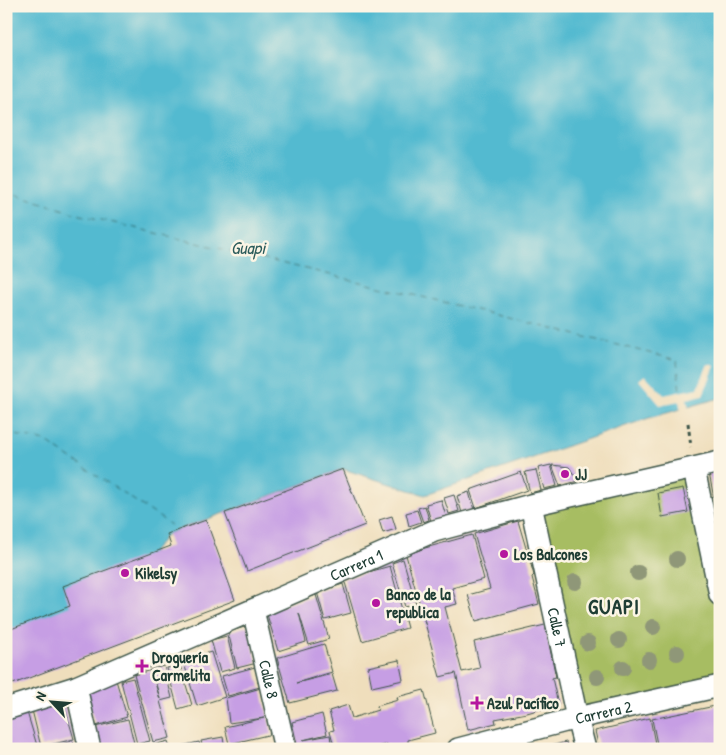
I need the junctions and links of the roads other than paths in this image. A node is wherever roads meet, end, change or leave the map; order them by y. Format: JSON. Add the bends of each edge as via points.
{"nodes":[{"id":1,"x":720,"y":462,"type":"edge"},
{"id":2,"x":694,"y":469,"type":"junction"},
{"id":3,"x":531,"y":505,"type":"junction"},
{"id":4,"x":720,"y":595,"type":"edge"},
{"id":5,"x":253,"y":610,"type":"junction"},
{"id":6,"x":720,"y":686,"type":"edge"},
{"id":7,"x":76,"y":688,"type":"junction"},
{"id":8,"x":6,"y":709,"type":"edge"},
{"id":9,"x":577,"y":718,"type":"junction"},
{"id":10,"x":90,"y":749,"type":"edge"},
{"id":11,"x":285,"y":749,"type":"edge"},
{"id":12,"x":458,"y":749,"type":"edge"},
{"id":13,"x":585,"y":749,"type":"edge"}],
"edges":[{"from":1,"to":2,"type":"street","name":"Carrera 1"},
{"from":2,"to":3,"type":"street","name":"Carrera 1"},
{"from":2,"to":4,"type":"street"},
{"from":3,"to":5,"type":"street","name":"Carrera 1","via":[[434,531]]},
{"from":3,"to":9,"type":"street","name":"Calle 7"},
{"from":5,"to":7,"type":"street","name":"Carrera 1"},
{"from":5,"to":11,"type":"street","name":"Calle 8"},
{"from":6,"to":9,"type":"street","name":"Carrera 2"},
{"from":7,"to":8,"type":"street","name":"Carrera 1"},
{"from":7,"to":10,"type":"street"},
{"from":9,"to":12,"type":"street","name":"Carrera 2"},
{"from":9,"to":13,"type":"street","name":"Calle 7"}]}
